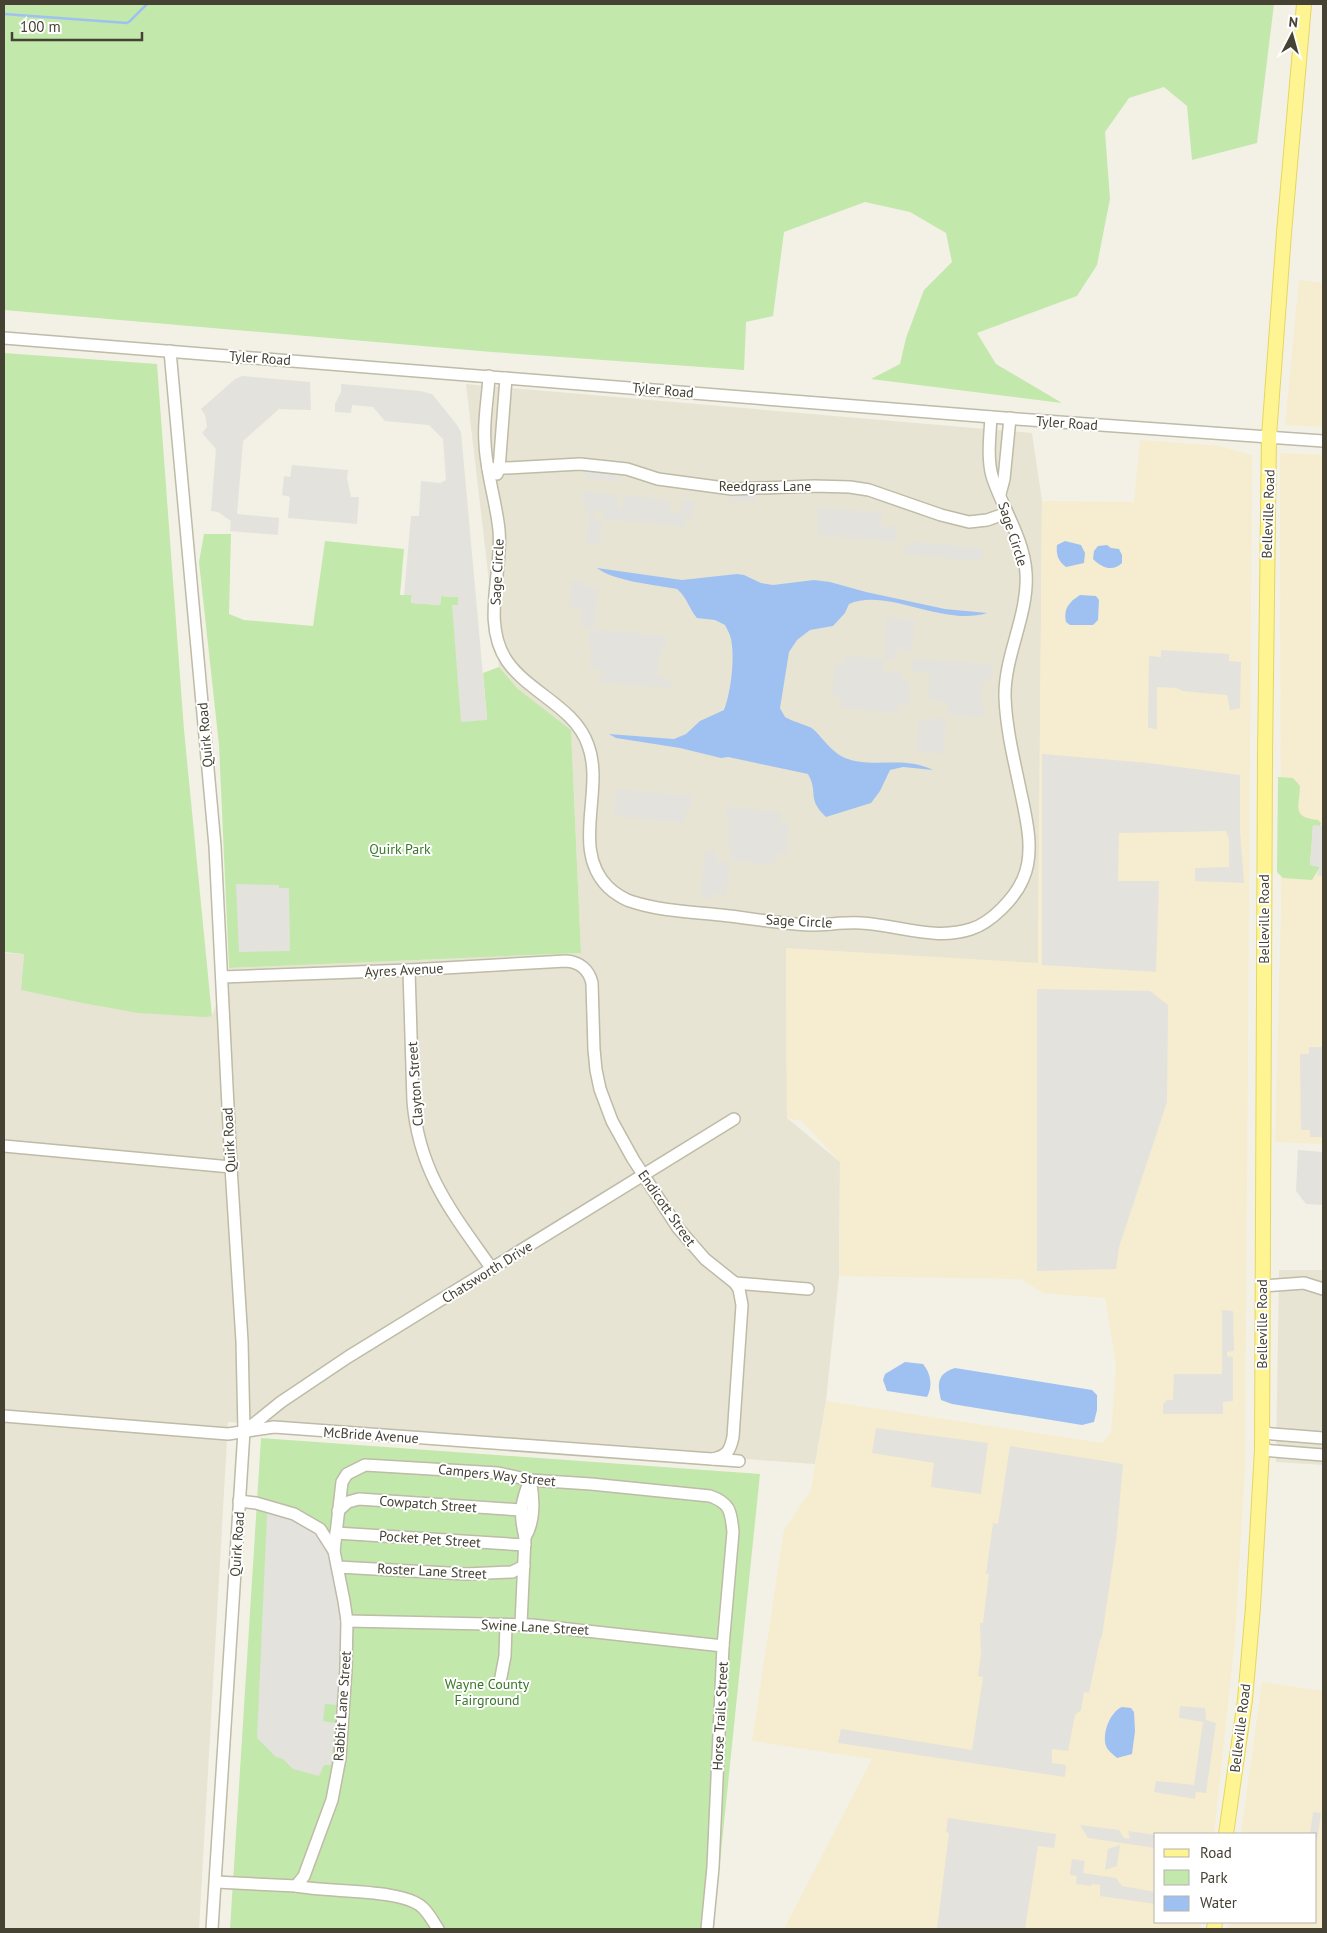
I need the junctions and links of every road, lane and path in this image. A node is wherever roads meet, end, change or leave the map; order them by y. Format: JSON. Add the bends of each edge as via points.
{"nodes":[{"id":1,"x":1304,"y":4,"type":"edge"},
{"id":2,"x":4,"y":338,"type":"edge"},
{"id":3,"x":170,"y":351,"type":"junction"},
{"id":4,"x":489,"y":376,"type":"junction"},
{"id":5,"x":506,"y":378,"type":"junction"},
{"id":6,"x":992,"y":417,"type":"junction"},
{"id":7,"x":1010,"y":418,"type":"junction"},
{"id":8,"x":1269,"y":436,"type":"junction"},
{"id":9,"x":1323,"y":441,"type":"edge"},
{"id":10,"x":494,"y":469,"type":"junction"},
{"id":11,"x":1000,"y":494,"type":"junction"},
{"id":12,"x":1007,"y":512,"type":"junction"},
{"id":13,"x":584,"y":967,"type":"joint"},
{"id":14,"x":409,"y":970,"type":"junction"},
{"id":15,"x":222,"y":977,"type":"junction"},
{"id":16,"x":734,"y":1119,"type":"dead end"},
{"id":17,"x":4,"y":1146,"type":"edge"},
{"id":18,"x":231,"y":1167,"type":"junction"},
{"id":19,"x":643,"y":1174,"type":"junction"},
{"id":20,"x":492,"y":1269,"type":"junction"},
{"id":21,"x":735,"y":1283,"type":"junction"},
{"id":22,"x":1262,"y":1286,"type":"junction"},
{"id":23,"x":808,"y":1289,"type":"dead end"},
{"id":24,"x":1323,"y":1289,"type":"edge"},
{"id":25,"x":4,"y":1416,"type":"edge"},
{"id":26,"x":244,"y":1431,"type":"junction"},
{"id":27,"x":1262,"y":1433,"type":"junction"},
{"id":28,"x":1323,"y":1438,"type":"edge"},
{"id":29,"x":1262,"y":1450,"type":"junction"},
{"id":30,"x":1323,"y":1455,"type":"edge"},
{"id":31,"x":713,"y":1459,"type":"junction"},
{"id":32,"x":739,"y":1461,"type":"dead end"},
{"id":33,"x":530,"y":1480,"type":"junction"},
{"id":34,"x":239,"y":1501,"type":"junction"},
{"id":35,"x":726,"y":1504,"type":"joint"},
{"id":36,"x":521,"y":1510,"type":"junction"},
{"id":37,"x":338,"y":1511,"type":"junction"},
{"id":38,"x":336,"y":1533,"type":"junction"},
{"id":39,"x":525,"y":1541,"type":"junction"},
{"id":40,"x":334,"y":1551,"type":"junction"},
{"id":41,"x":338,"y":1566,"type":"junction"},
{"id":42,"x":524,"y":1566,"type":"junction"},
{"id":43,"x":347,"y":1621,"type":"junction"},
{"id":44,"x":521,"y":1624,"type":"junction"},
{"id":45,"x":506,"y":1625,"type":"junction"},
{"id":46,"x":723,"y":1646,"type":"junction"},
{"id":47,"x":501,"y":1677,"type":"dead end"},
{"id":48,"x":1226,"y":1833,"type":"edge"},
{"id":49,"x":216,"y":1882,"type":"junction"},
{"id":50,"x":296,"y":1886,"type":"junction"},
{"id":51,"x":212,"y":1929,"type":"edge"},
{"id":52,"x":438,"y":1929,"type":"edge"},
{"id":53,"x":707,"y":1929,"type":"edge"}],
"edges":[{"from":1,"to":8,"type":"main road","name":"Belleville Road"},
{"from":2,"to":3,"type":"street","name":"Tyler Road"},
{"from":3,"to":4,"type":"street","name":"Tyler Road"},
{"from":3,"to":15,"type":"street","name":"Quirk Road","via":[[215,846]]},
{"from":4,"to":5,"type":"street","name":"Tyler Road"},
{"from":4,"to":10,"type":"street","name":"Sage Circle","via":[[484,441]]},
{"from":5,"to":6,"type":"street","name":"Tyler Road"},
{"from":5,"to":10,"type":"street","name":"Sage Circle"},
{"from":6,"to":7,"type":"street","name":"Tyler Road"},
{"from":6,"to":11,"type":"street","name":"Sage Circle","via":[[991,473]]},
{"from":7,"to":8,"type":"street","name":"Tyler Road"},
{"from":7,"to":11,"type":"street","name":"Sage Circle"},
{"from":8,"to":9,"type":"street","name":"Tyler Road"},
{"from":8,"to":22,"type":"main road","name":"Belleville Road"},
{"from":10,"to":12,"type":"street","name":"Reedgrass Lane","via":[[580,464],[627,469],[658,478],[732,489],[850,487],[969,522],[987,520]]},
{"from":10,"to":12,"type":"street","name":"Sage Circle","via":[[492,485],[499,534],[494,594],[496,635],[505,659],[528,685],[572,718],[588,743],[594,773],[589,838],[597,872],[610,888],[631,902],[808,925],[861,923],[935,934],[956,933],[976,928],[1015,895],[1025,875],[1028,833],[1005,696],[1027,574],[1021,546]]},
{"from":11,"to":12,"type":"street","name":"Sage Circle"},
{"from":13,"to":14,"type":"street","name":"Ayres Avenue","via":[[566,961]]},
{"from":13,"to":19,"type":"street","name":"Endicott Street","via":[[592,983],[594,1050],[600,1089],[612,1121]]},
{"from":14,"to":15,"type":"street","name":"Ayres Avenue"},
{"from":14,"to":20,"type":"street","name":"Clayton Street","via":[[413,1101],[424,1157],[442,1197]]},
{"from":15,"to":18,"type":"street","name":"Quirk Road"},
{"from":16,"to":19,"type":"street","name":"Chatsworth Drive"},
{"from":17,"to":18,"type":"street"},
{"from":18,"to":26,"type":"street","name":"Quirk Road"},
{"from":19,"to":20,"type":"street","name":"Chatsworth Drive"},
{"from":19,"to":21,"type":"street","name":"Endicott Street","via":[[694,1248]]},
{"from":20,"to":26,"type":"street","name":"Chatsworth Drive","via":[[348,1357]]},
{"from":21,"to":23,"type":"street"},
{"from":21,"to":31,"type":"street","via":[[742,1304],[733,1436],[729,1451],[723,1457]]},
{"from":22,"to":24,"type":"street","via":[[1304,1283]]},
{"from":22,"to":27,"type":"main road","name":"Belleville Road"},
{"from":25,"to":26,"type":"street","name":"McBride Avenue","via":[[228,1434]]},
{"from":26,"to":31,"type":"street","name":"McBride Avenue","via":[[274,1427]]},
{"from":26,"to":34,"type":"street","name":"Quirk Road"},
{"from":27,"to":28,"type":"street"},
{"from":27,"to":29,"type":"main road","name":"Belleville Road"},
{"from":29,"to":30,"type":"street"},
{"from":29,"to":48,"type":"main road","name":"Belleville Road","via":[[1246,1690]]},
{"from":31,"to":32,"type":"street","name":"McBride Avenue"},
{"from":33,"to":35,"type":"street","name":"Campers Way Street","via":[[710,1496]]},
{"from":33,"to":36,"type":"street"},
{"from":33,"to":37,"type":"street","name":"Campers Way Street","via":[[498,1473],[364,1465],[347,1474],[342,1482]]},
{"from":33,"to":39,"type":"street","via":[[533,1492],[530,1528]]},
{"from":34,"to":40,"type":"street","name":"Rabbit Lane Street","via":[[302,1518],[320,1529]]},
{"from":34,"to":49,"type":"street","name":"Quirk Road"},
{"from":35,"to":46,"type":"street","name":"Horse Trails Street","via":[[732,1516],[733,1532]]},
{"from":36,"to":37,"type":"street","name":"Cowpatch Street","via":[[359,1500],[348,1502]]},
{"from":36,"to":39,"type":"street"},
{"from":37,"to":38,"type":"street","name":"Campers Way Street"},
{"from":38,"to":39,"type":"street","name":"Pocket Pet Street"},
{"from":38,"to":40,"type":"street","name":"Campers Way Street"},
{"from":39,"to":42,"type":"street"},
{"from":40,"to":41,"type":"street","name":"Rabbit Lane Street"},
{"from":41,"to":42,"type":"street","name":"Roster Lane Street","via":[[475,1574],[512,1572]]},
{"from":41,"to":43,"type":"street","name":"Rabbit Lane Street"},
{"from":42,"to":44,"type":"street"},
{"from":43,"to":45,"type":"street","name":"Swine Lane Street"},
{"from":43,"to":50,"type":"street","name":"Rabbit Lane Street","via":[[343,1724],[337,1774],[329,1808],[304,1876]]},
{"from":44,"to":45,"type":"street","name":"Swine Lane Street"},
{"from":44,"to":46,"type":"street","name":"Swine Lane Street"},
{"from":45,"to":47,"type":"street"},
{"from":46,"to":53,"type":"street","name":"Horse Trails Street"},
{"from":49,"to":50,"type":"street"},
{"from":49,"to":51,"type":"street","name":"Quirk Road"},
{"from":50,"to":52,"type":"street","via":[[403,1898],[422,1908]]}]}
